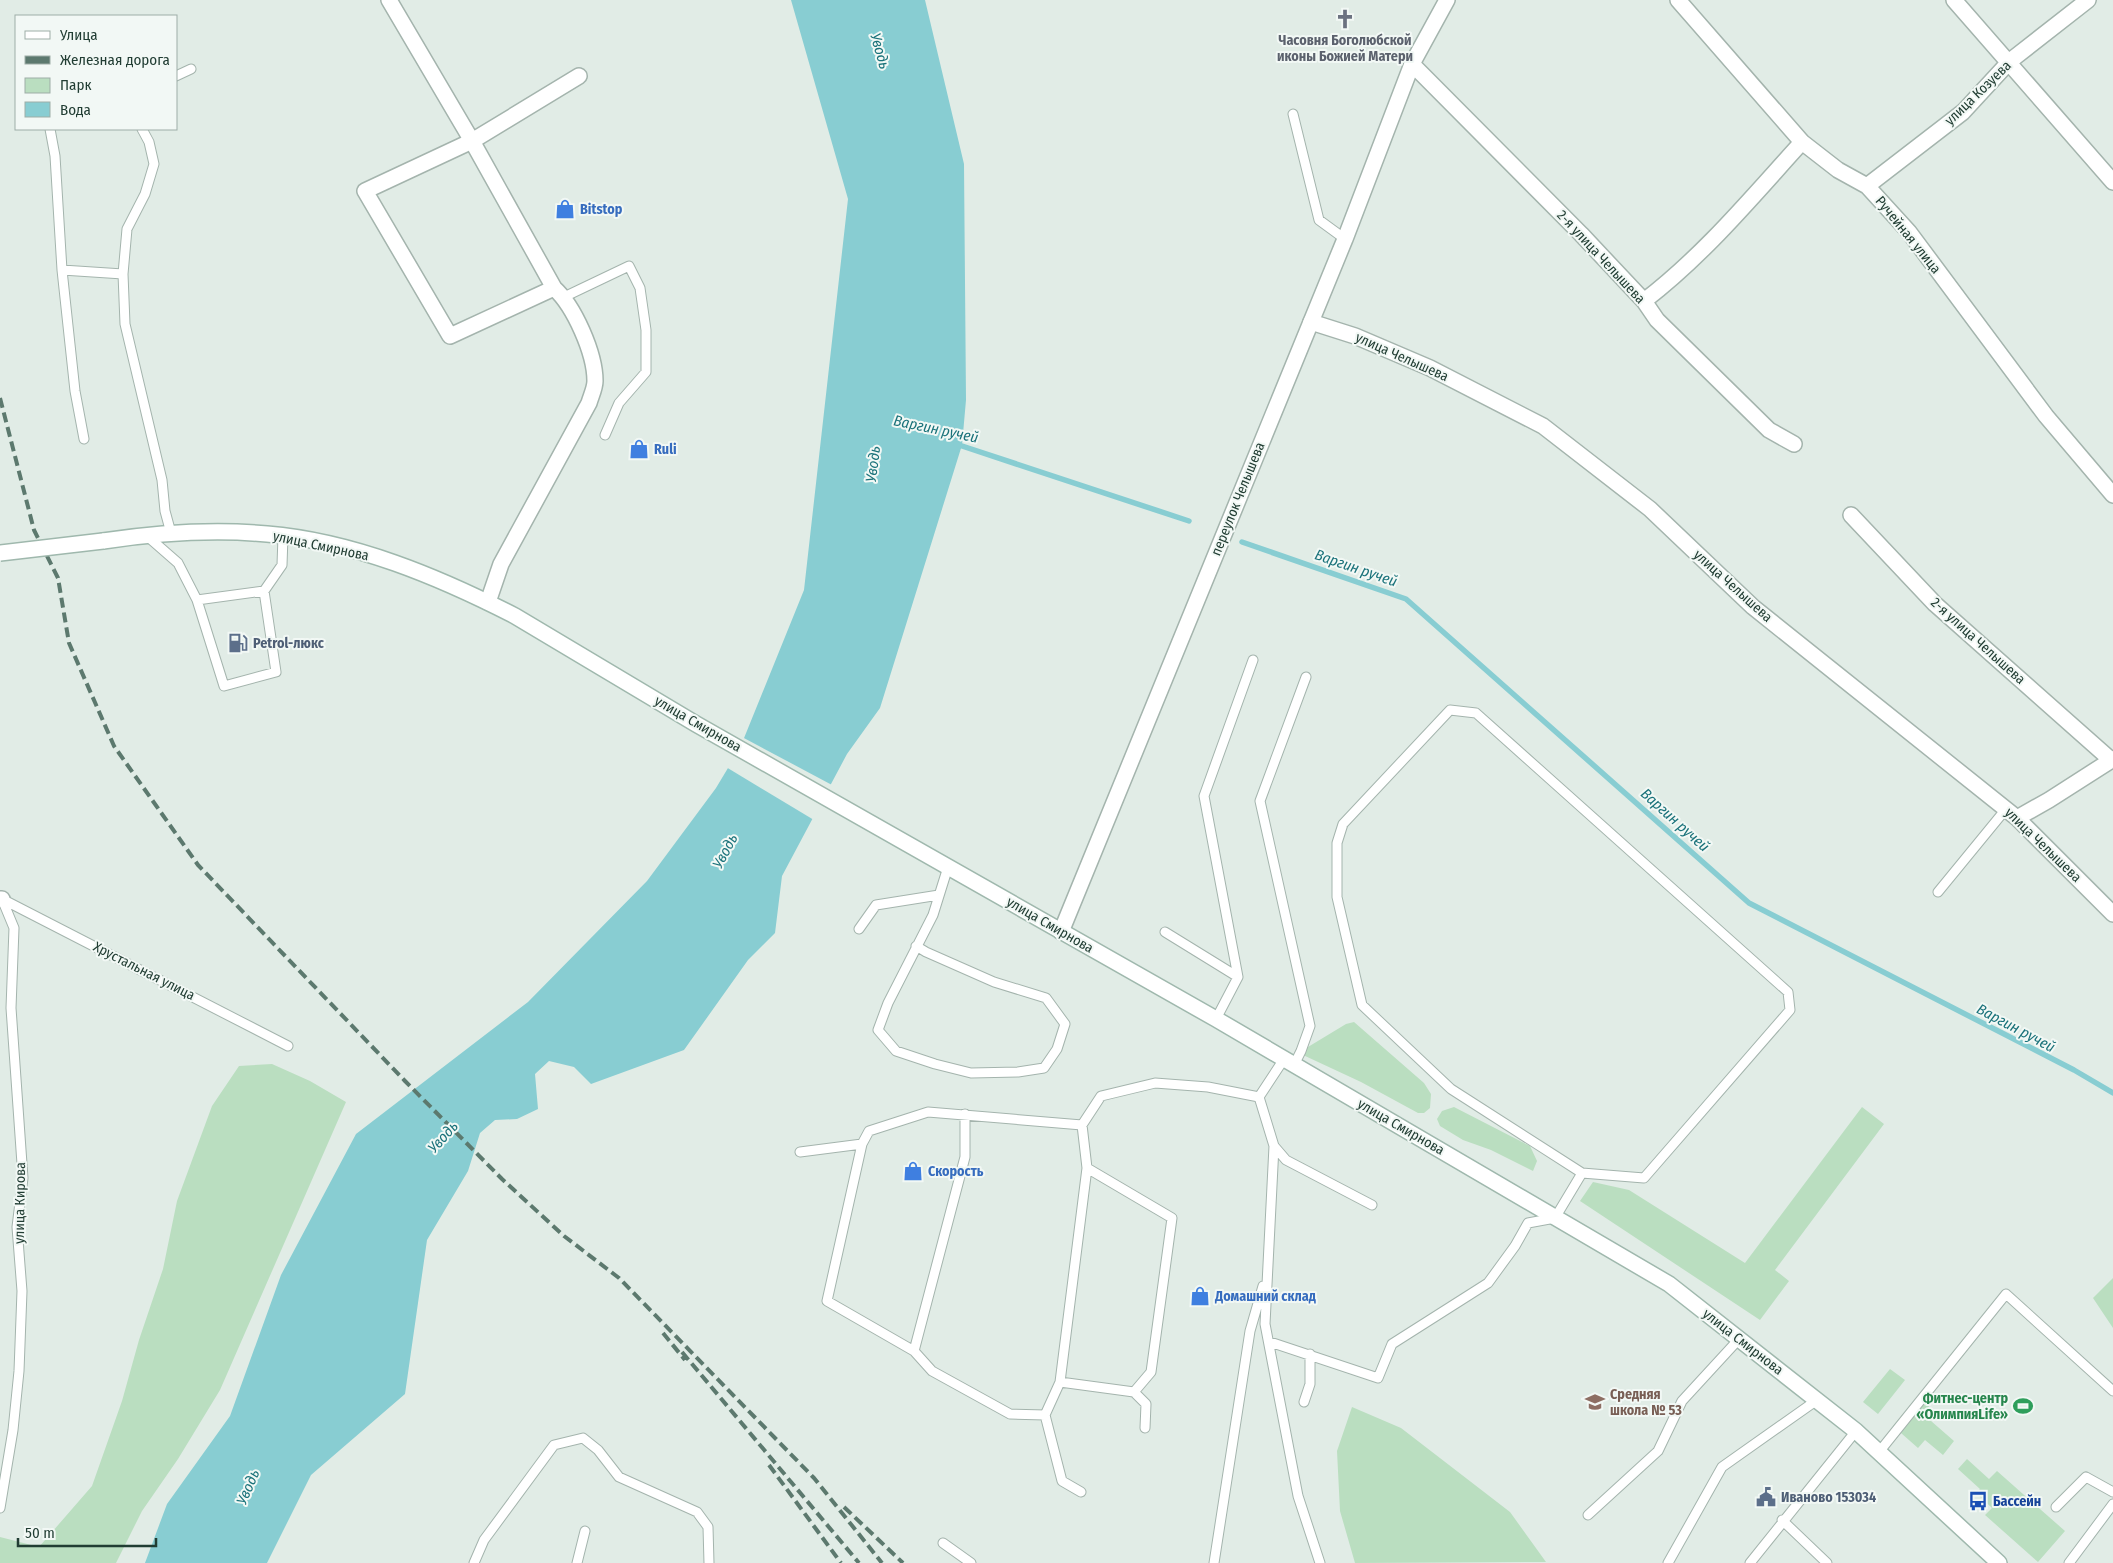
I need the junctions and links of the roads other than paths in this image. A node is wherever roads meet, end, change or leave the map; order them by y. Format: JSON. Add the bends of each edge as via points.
{"nodes":[{"id":1,"x":390,"y":0,"type":"edge"},
{"id":2,"x":1447,"y":0,"type":"edge"},
{"id":3,"x":1678,"y":0,"type":"edge"},
{"id":4,"x":1954,"y":0,"type":"edge"},
{"id":5,"x":2088,"y":0,"type":"edge"},
{"id":6,"x":2010,"y":61,"type":"junction"},
{"id":7,"x":1412,"y":64,"type":"junction"},
{"id":8,"x":191,"y":69,"type":"dead end"},
{"id":9,"x":178,"y":75,"type":"edge"},
{"id":10,"x":578,"y":76,"type":"dead end"},
{"id":11,"x":1293,"y":114,"type":"dead end"},
{"id":12,"x":50,"y":130,"type":"edge"},
{"id":13,"x":143,"y":130,"type":"edge"},
{"id":14,"x":472,"y":141,"type":"junction"},
{"id":15,"x":1802,"y":142,"type":"junction"},
{"id":16,"x":2113,"y":182,"type":"edge"},
{"id":17,"x":1867,"y":186,"type":"junction"},
{"id":18,"x":1345,"y":239,"type":"junction"},
{"id":19,"x":62,"y":270,"type":"junction"},
{"id":20,"x":123,"y":274,"type":"junction"},
{"id":21,"x":559,"y":293,"type":"junction"},
{"id":22,"x":1644,"y":301,"type":"junction"},
{"id":23,"x":1311,"y":322,"type":"junction"},
{"id":24,"x":605,"y":435,"type":"dead end"},
{"id":25,"x":84,"y":439,"type":"dead end"},
{"id":26,"x":1794,"y":444,"type":"dead end"},
{"id":27,"x":2113,"y":495,"type":"edge"},
{"id":28,"x":1851,"y":516,"type":"dead end"},
{"id":29,"x":171,"y":532,"type":"junction"},
{"id":30,"x":146,"y":534,"type":"junction"},
{"id":31,"x":283,"y":536,"type":"junction"},
{"id":32,"x":0,"y":553,"type":"edge"},
{"id":33,"x":264,"y":591,"type":"junction"},
{"id":34,"x":197,"y":600,"type":"junction"},
{"id":35,"x":488,"y":602,"type":"junction"},
{"id":36,"x":1253,"y":660,"type":"dead end"},
{"id":37,"x":1306,"y":677,"type":"dead end"},
{"id":38,"x":2112,"y":759,"type":"edge"},
{"id":39,"x":2011,"y":813,"type":"junction"},
{"id":40,"x":948,"y":867,"type":"junction"},
{"id":41,"x":1938,"y":892,"type":"dead end"},
{"id":42,"x":939,"y":895,"type":"junction"},
{"id":43,"x":1,"y":899,"type":"edge"},
{"id":44,"x":2113,"y":914,"type":"edge"},
{"id":45,"x":860,"y":929,"type":"dead end"},
{"id":46,"x":1061,"y":932,"type":"junction"},
{"id":47,"x":1165,"y":932,"type":"dead end"},
{"id":48,"x":916,"y":946,"type":"junction"},
{"id":49,"x":1238,"y":977,"type":"junction"},
{"id":50,"x":1216,"y":1019,"type":"junction"},
{"id":51,"x":288,"y":1046,"type":"dead end"},
{"id":52,"x":1289,"y":1062,"type":"junction"},
{"id":53,"x":1259,"y":1097,"type":"junction"},
{"id":54,"x":965,"y":1114,"type":"junction"},
{"id":55,"x":1082,"y":1125,"type":"junction"},
{"id":56,"x":862,"y":1144,"type":"junction"},
{"id":57,"x":1274,"y":1146,"type":"junction"},
{"id":58,"x":800,"y":1152,"type":"dead end"},
{"id":59,"x":1087,"y":1168,"type":"junction"},
{"id":60,"x":1582,"y":1173,"type":"junction"},
{"id":61,"x":1372,"y":1205,"type":"dead end"},
{"id":62,"x":1555,"y":1218,"type":"junction"},
{"id":63,"x":1266,"y":1274,"type":"junction"},
{"id":64,"x":1739,"y":1339,"type":"junction"},
{"id":65,"x":1270,"y":1342,"type":"junction"},
{"id":66,"x":914,"y":1351,"type":"junction"},
{"id":67,"x":1310,"y":1354,"type":"junction"},
{"id":68,"x":1060,"y":1382,"type":"junction"},
{"id":69,"x":2113,"y":1390,"type":"edge"},
{"id":70,"x":1134,"y":1392,"type":"junction"},
{"id":71,"x":1817,"y":1400,"type":"junction"},
{"id":72,"x":1304,"y":1402,"type":"dead end"},
{"id":73,"x":1045,"y":1415,"type":"junction"},
{"id":74,"x":1145,"y":1428,"type":"dead end"},
{"id":75,"x":1856,"y":1431,"type":"junction"},
{"id":76,"x":1879,"y":1452,"type":"junction"},
{"id":77,"x":1081,"y":1492,"type":"dead end"},
{"id":78,"x":2113,"y":1492,"type":"edge"},
{"id":79,"x":2113,"y":1504,"type":"edge"},
{"id":80,"x":2056,"y":1507,"type":"dead end"},
{"id":81,"x":0,"y":1508,"type":"edge"},
{"id":82,"x":1588,"y":1515,"type":"dead end"},
{"id":83,"x":1782,"y":1520,"type":"junction"},
{"id":84,"x":585,"y":1531,"type":"dead end"},
{"id":85,"x":943,"y":1542,"type":"dead end"},
{"id":86,"x":474,"y":1563,"type":"edge"},
{"id":87,"x":577,"y":1563,"type":"edge"},
{"id":88,"x":709,"y":1563,"type":"edge"},
{"id":89,"x":971,"y":1563,"type":"edge"},
{"id":90,"x":1214,"y":1563,"type":"edge"},
{"id":91,"x":1320,"y":1563,"type":"edge"},
{"id":92,"x":1668,"y":1563,"type":"edge"},
{"id":93,"x":1750,"y":1563,"type":"edge"},
{"id":94,"x":1826,"y":1563,"type":"edge"},
{"id":95,"x":1999,"y":1563,"type":"edge"},
{"id":96,"x":2069,"y":1563,"type":"edge"}],
"edges":[{"from":1,"to":14,"type":"street"},
{"from":2,"to":7,"type":"street","name":"переулок Челышева"},
{"from":3,"to":15,"type":"street","name":"Ручейная улица"},
{"from":4,"to":6,"type":"street"},
{"from":5,"to":6,"type":"street","name":"улица Козуева"},
{"from":6,"to":16,"type":"street"},
{"from":6,"to":17,"type":"street","name":"улица Козуева","via":[[1962,112]]},
{"from":7,"to":18,"type":"street","name":"переулок Челышева"},
{"from":7,"to":22,"type":"street","name":"2-я улица Челышева","via":[[1582,234]]},
{"from":8,"to":9,"type":"lane"},
{"from":10,"to":14,"type":"street"},
{"from":11,"to":18,"type":"lane","via":[[1319,220]]},
{"from":12,"to":19,"type":"lane","via":[[55,156]]},
{"from":13,"to":20,"type":"lane","via":[[154,164],[145,194],[127,229]]},
{"from":14,"to":21,"type":"street"},
{"from":14,"to":21,"type":"street","via":[[365,191],[450,336]]},
{"from":15,"to":17,"type":"street","name":"Ручейная улица","via":[[1838,170]]},
{"from":15,"to":22,"type":"street","via":[[1727,226],[1677,276]]},
{"from":17,"to":27,"type":"street","name":"Ручейная улица","via":[[1909,232],[2046,416]]},
{"from":18,"to":23,"type":"street","name":"переулок Челышева"},
{"from":19,"to":20,"type":"lane"},
{"from":19,"to":25,"type":"lane","via":[[75,391]]},
{"from":20,"to":29,"type":"lane","via":[[125,324]]},
{"from":21,"to":24,"type":"lane","via":[[630,266],[640,288],[646,330],[646,372],[619,403]]},
{"from":21,"to":35,"type":"street","via":[[594,363],[595,384],[588,403],[501,564]]},
{"from":22,"to":26,"type":"street","name":"2-я улица Челышева","via":[[1657,320],[1769,430]]},
{"from":23,"to":39,"type":"street","name":"улица Челышева","via":[[1355,336],[1430,368],[1543,426],[1650,509],[1754,607]]},
{"from":23,"to":46,"type":"street","name":"переулок Челышева"},
{"from":28,"to":38,"type":"street","name":"2-я улица Челышева","via":[[1935,604]]},
{"from":29,"to":30,"type":"street","name":"улица Смирнова"},
{"from":29,"to":31,"type":"street","name":"улица Смирнова"},
{"from":30,"to":32,"type":"street","name":"улица Смирнова","bridge":true},
{"from":30,"to":34,"type":"lane","via":[[178,563]]},
{"from":31,"to":33,"type":"lane","via":[[282,565]]},
{"from":31,"to":35,"type":"street","name":"улица Смирнова","via":[[339,546],[390,562]]},
{"from":33,"to":34,"type":"lane"},
{"from":33,"to":34,"type":"lane","via":[[276,672],[224,686]]},
{"from":35,"to":40,"type":"street","name":"улица Смирнова"},
{"from":36,"to":49,"type":"lane","via":[[1204,796]]},
{"from":37,"to":52,"type":"lane","via":[[1260,801],[1310,1026],[1301,1051]]},
{"from":38,"to":39,"type":"street","via":[[2049,800]]},
{"from":39,"to":41,"type":"lane"},
{"from":39,"to":44,"type":"street","name":"улица Челышева"},
{"from":40,"to":42,"type":"lane"},
{"from":40,"to":46,"type":"street","name":"улица Смирнова"},
{"from":42,"to":45,"type":"lane","via":[[876,905]]},
{"from":42,"to":48,"type":"lane","via":[[933,916]]},
{"from":43,"to":51,"type":"lane","name":"Хрустальная улица"},
{"from":43,"to":81,"type":"lane","name":"улица Кирова","via":[[14,928],[11,1008],[23,1178],[17,1227],[22,1291],[19,1371]]},
{"from":46,"to":50,"type":"street","name":"улица Смирнова"},
{"from":47,"to":49,"type":"lane"},
{"from":48,"to":48,"type":"lane","via":[[878,1030],[896,1051],[971,1073],[1044,1068],[1057,1049],[1065,1024],[1046,998],[994,982]]},
{"from":49,"to":50,"type":"lane"},
{"from":50,"to":52,"type":"street","name":"улица Смирнова"},
{"from":52,"to":53,"type":"lane"},
{"from":52,"to":62,"type":"street","name":"улица Смирнова"},
{"from":53,"to":55,"type":"lane","via":[[1208,1087],[1155,1083],[1101,1096]]},
{"from":53,"to":57,"type":"lane"},
{"from":54,"to":55,"type":"lane"},
{"from":54,"to":56,"type":"lane","via":[[928,1112],[869,1131]]},
{"from":54,"to":66,"type":"lane","via":[[965,1158]]},
{"from":55,"to":59,"type":"lane"},
{"from":56,"to":58,"type":"lane"},
{"from":56,"to":66,"type":"lane","via":[[827,1301]]},
{"from":57,"to":61,"type":"lane","via":[[1286,1160]]},
{"from":57,"to":63,"type":"lane"},
{"from":59,"to":68,"type":"lane"},
{"from":59,"to":70,"type":"lane","via":[[1172,1218],[1152,1372]]},
{"from":60,"to":60,"type":"lane","via":[[1644,1178],[1790,1010],[1788,992],[1476,712],[1450,710],[1343,824],[1337,843],[1337,897],[1362,1004],[1450,1089]]},
{"from":60,"to":62,"type":"lane"},
{"from":62,"to":64,"type":"street","name":"улица Смирнова","via":[[1669,1284]]},
{"from":62,"to":67,"type":"lane","via":[[1528,1223],[1488,1283],[1392,1344],[1378,1378]]},
{"from":63,"to":65,"type":"lane","via":[[1265,1324]]},
{"from":63,"to":90,"type":"lane","via":[[1250,1331]]},
{"from":64,"to":71,"type":"street","name":"улица Смирнова"},
{"from":64,"to":82,"type":"lane","via":[[1682,1401],[1658,1451]]},
{"from":65,"to":67,"type":"lane"},
{"from":65,"to":91,"type":"lane","via":[[1298,1496]]},
{"from":66,"to":73,"type":"lane","via":[[932,1371],[1010,1414]]},
{"from":67,"to":72,"type":"lane","via":[[1310,1384]]},
{"from":68,"to":70,"type":"lane"},
{"from":68,"to":73,"type":"lane"},
{"from":69,"to":76,"type":"lane","via":[[2006,1294]]},
{"from":70,"to":74,"type":"lane","via":[[1146,1404]]},
{"from":71,"to":75,"type":"street","name":"улица Смирнова"},
{"from":71,"to":92,"type":"lane","via":[[1722,1467]]},
{"from":73,"to":77,"type":"lane","via":[[1062,1481]]},
{"from":75,"to":76,"type":"street","name":"улица Смирнова"},
{"from":75,"to":83,"type":"lane"},
{"from":76,"to":95,"type":"street","name":"улица Смирнова"},
{"from":78,"to":80,"type":"lane","via":[[2086,1477]]},
{"from":79,"to":96,"type":"lane"},
{"from":83,"to":93,"type":"lane"},
{"from":83,"to":94,"type":"lane"},
{"from":84,"to":87,"type":"lane"},
{"from":85,"to":89,"type":"lane"},
{"from":86,"to":88,"type":"lane","via":[[484,1540],[554,1445],[583,1438],[598,1450],[619,1477],[697,1512],[708,1527]]}]}
